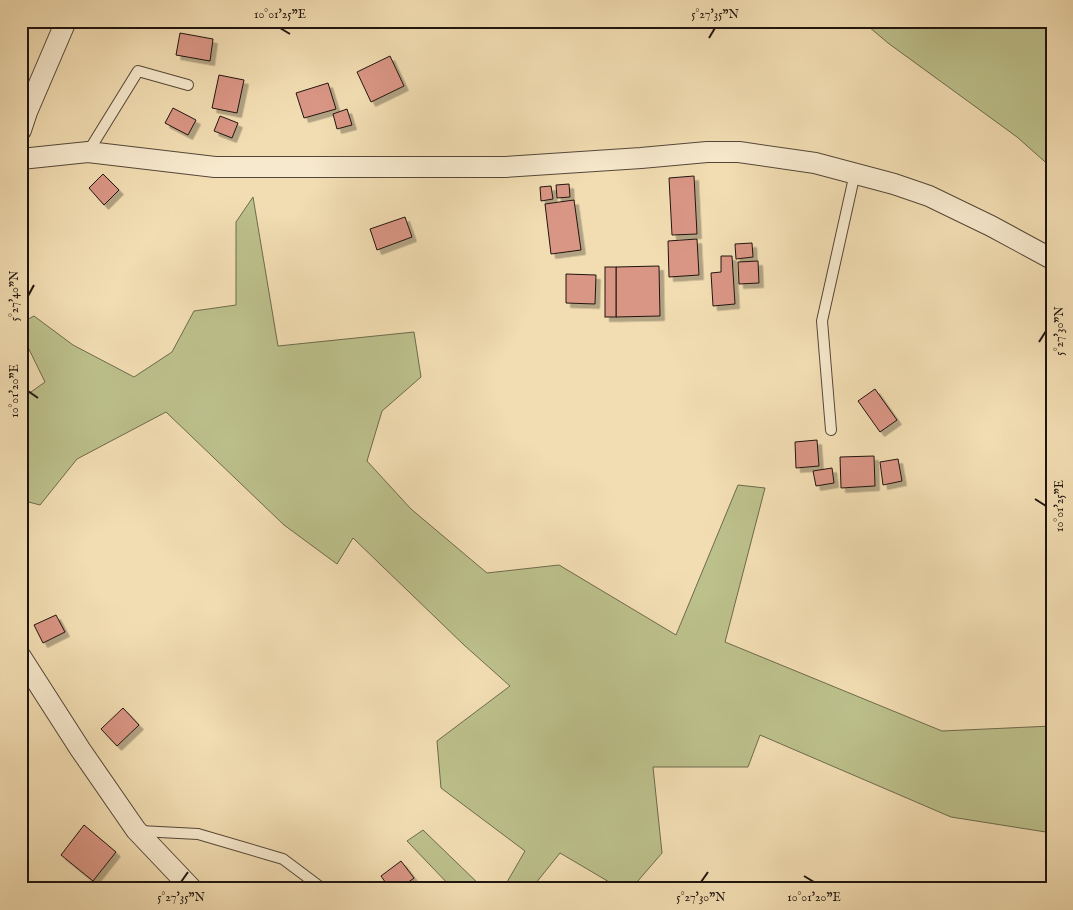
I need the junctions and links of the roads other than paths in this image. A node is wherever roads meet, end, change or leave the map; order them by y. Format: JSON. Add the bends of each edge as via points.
{"nodes":[{"id":1,"x":66,"y":21,"type":"edge"},
{"id":2,"x":188,"y":85,"type":"dead end"},
{"id":3,"x":21,"y":130,"type":"edge"},
{"id":4,"x":88,"y":152,"type":"junction"},
{"id":5,"x":21,"y":159,"type":"edge"},
{"id":6,"x":855,"y":173,"type":"junction"},
{"id":7,"x":1052,"y":259,"type":"edge"},
{"id":8,"x":831,"y":430,"type":"dead end"},
{"id":9,"x":21,"y":657,"type":"edge"},
{"id":10,"x":136,"y":830,"type":"junction"},
{"id":11,"x":192,"y":889,"type":"edge"},
{"id":12,"x":323,"y":889,"type":"edge"}],
"edges":[{"from":1,"to":3,"type":"street"},
{"from":2,"to":4,"type":"lane","via":[[138,71]]},
{"from":4,"to":5,"type":"street"},
{"from":4,"to":6,"type":"street","via":[[215,167],[505,166],[739,152],[815,163]]},
{"from":6,"to":7,"type":"street","via":[[929,196]]},
{"from":6,"to":8,"type":"lane","via":[[822,321]]},
{"from":9,"to":10,"type":"street"},
{"from":10,"to":11,"type":"street"},
{"from":10,"to":12,"type":"lane","via":[[198,834],[282,859]]}]}
